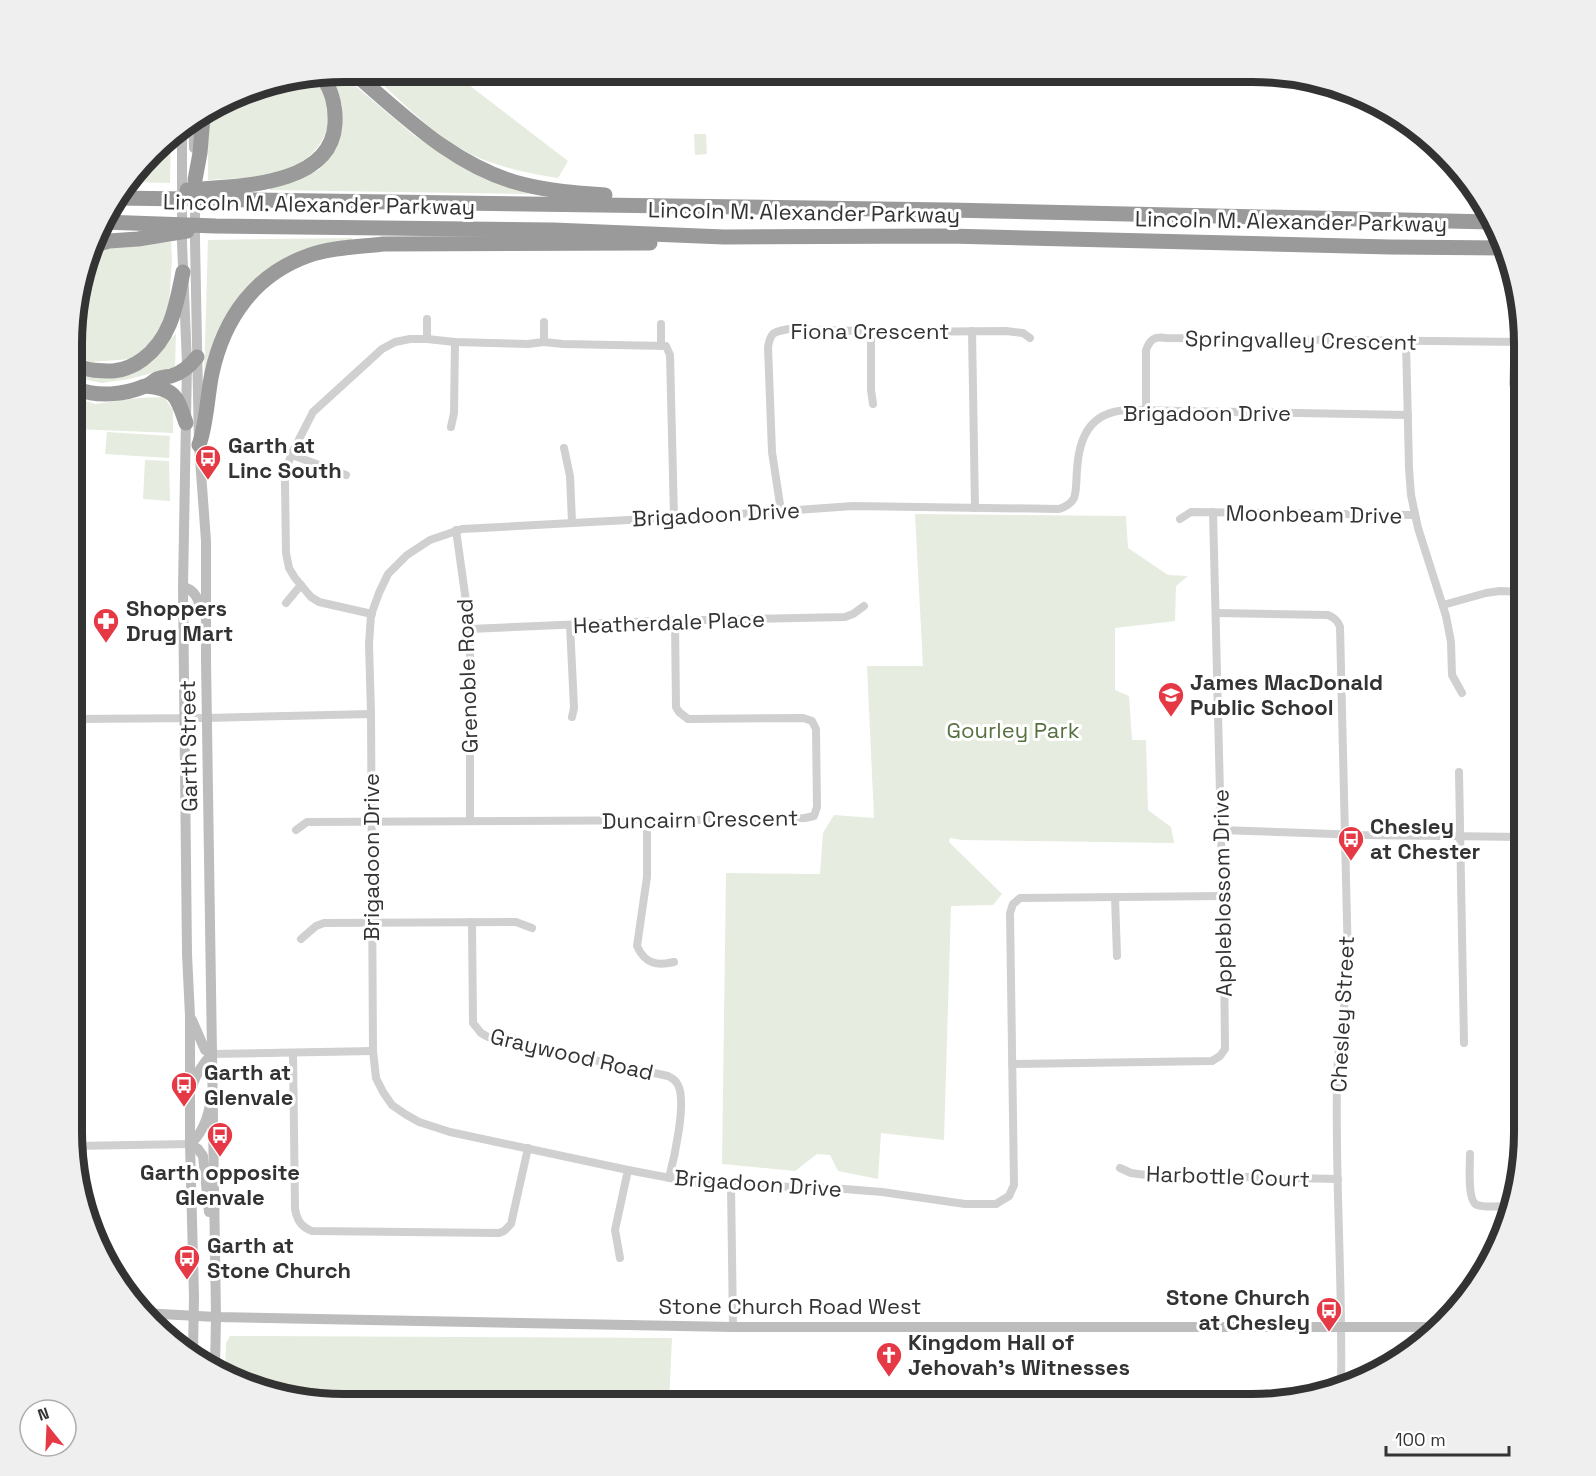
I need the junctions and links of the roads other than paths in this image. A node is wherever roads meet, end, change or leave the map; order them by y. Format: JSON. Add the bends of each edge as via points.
{"nodes":[{"id":1,"x":366,"y":82,"type":"edge"},
{"id":2,"x":327,"y":83,"type":"edge"},
{"id":3,"x":202,"y":125,"type":"edge"},
{"id":4,"x":193,"y":131,"type":"edge"},
{"id":5,"x":183,"y":139,"type":"edge"},
{"id":6,"x":188,"y":181,"type":"junction"},
{"id":7,"x":128,"y":198,"type":"edge"},
{"id":8,"x":160,"y":199,"type":"junction"},
{"id":9,"x":647,"y":206,"type":"junction"},
{"id":10,"x":114,"y":222,"type":"edge"},
{"id":11,"x":1482,"y":222,"type":"edge"},
{"id":12,"x":216,"y":226,"type":"junction"},
{"id":13,"x":724,"y":237,"type":"junction"},
{"id":14,"x":103,"y":243,"type":"edge"},
{"id":15,"x":1495,"y":248,"type":"edge"},
{"id":16,"x":183,"y":272,"type":"junction"},
{"id":17,"x":427,"y":319,"type":"dead end"},
{"id":18,"x":544,"y":322,"type":"dead end"},
{"id":19,"x":660,"y":324,"type":"dead end"},
{"id":20,"x":972,"y":331,"type":"junction"},
{"id":21,"x":871,"y":332,"type":"junction"},
{"id":22,"x":1030,"y":338,"type":"dead end"},
{"id":23,"x":427,"y":339,"type":"junction"},
{"id":24,"x":455,"y":342,"type":"junction"},
{"id":25,"x":544,"y":342,"type":"junction"},
{"id":26,"x":1406,"y":342,"type":"junction"},
{"id":27,"x":1514,"y":342,"type":"edge"},
{"id":28,"x":660,"y":345,"type":"junction"},
{"id":29,"x":192,"y":362,"type":"junction"},
{"id":30,"x":82,"y":368,"type":"edge"},
{"id":31,"x":1514,"y":377,"type":"edge"},
{"id":32,"x":1513,"y":384,"type":"dead end"},
{"id":33,"x":146,"y":386,"type":"junction"},
{"id":34,"x":82,"y":391,"type":"edge"},
{"id":35,"x":873,"y":404,"type":"dead end"},
{"id":36,"x":1146,"y":410,"type":"junction"},
{"id":37,"x":1408,"y":415,"type":"junction"},
{"id":38,"x":186,"y":423,"type":"junction"},
{"id":39,"x":451,"y":427,"type":"dead end"},
{"id":40,"x":199,"y":445,"type":"junction"},
{"id":41,"x":564,"y":448,"type":"dead end"},
{"id":42,"x":292,"y":455,"type":"junction"},
{"id":43,"x":346,"y":475,"type":"dead end"},
{"id":44,"x":975,"y":508,"type":"junction"},
{"id":45,"x":781,"y":511,"type":"junction"},
{"id":46,"x":1213,"y":512,"type":"junction"},
{"id":47,"x":1415,"y":515,"type":"junction"},
{"id":48,"x":674,"y":517,"type":"junction"},
{"id":49,"x":1180,"y":519,"type":"dead end"},
{"id":50,"x":572,"y":522,"type":"junction"},
{"id":51,"x":456,"y":530,"type":"junction"},
{"id":52,"x":301,"y":585,"type":"junction"},
{"id":53,"x":183,"y":587,"type":"junction"},
{"id":54,"x":1514,"y":591,"type":"edge"},
{"id":55,"x":286,"y":603,"type":"dead end"},
{"id":56,"x":1443,"y":605,"type":"junction"},
{"id":57,"x":864,"y":606,"type":"dead end"},
{"id":58,"x":372,"y":614,"type":"junction"},
{"id":59,"x":1216,"y":614,"type":"junction"},
{"id":60,"x":675,"y":622,"type":"junction"},
{"id":61,"x":207,"y":625,"type":"junction"},
{"id":62,"x":570,"y":625,"type":"junction"},
{"id":63,"x":470,"y":628,"type":"junction"},
{"id":64,"x":1462,"y":693,"type":"dead end"},
{"id":65,"x":371,"y":714,"type":"junction"},
{"id":66,"x":572,"y":717,"type":"dead end"},
{"id":67,"x":185,"y":718,"type":"junction"},
{"id":68,"x":207,"y":718,"type":"junction"},
{"id":69,"x":82,"y":719,"type":"edge"},
{"id":70,"x":1459,"y":772,"type":"dead end"},
{"id":71,"x":647,"y":820,"type":"junction"},
{"id":72,"x":470,"y":821,"type":"junction"},
{"id":73,"x":371,"y":822,"type":"junction"},
{"id":74,"x":296,"y":830,"type":"dead end"},
{"id":75,"x":1220,"y":830,"type":"junction"},
{"id":76,"x":1346,"y":834,"type":"junction"},
{"id":77,"x":1461,"y":837,"type":"junction"},
{"id":78,"x":1514,"y":837,"type":"edge"},
{"id":79,"x":1223,"y":896,"type":"junction"},
{"id":80,"x":1115,"y":897,"type":"junction"},
{"id":81,"x":472,"y":922,"type":"junction"},
{"id":82,"x":372,"y":923,"type":"junction"},
{"id":83,"x":532,"y":928,"type":"dead end"},
{"id":84,"x":301,"y":939,"type":"dead end"},
{"id":85,"x":1117,"y":956,"type":"dead end"},
{"id":86,"x":674,"y":962,"type":"dead end"},
{"id":87,"x":190,"y":1016,"type":"junction"},
{"id":88,"x":1464,"y":1043,"type":"dead end"},
{"id":89,"x":373,"y":1051,"type":"junction"},
{"id":90,"x":293,"y":1053,"type":"junction"},
{"id":91,"x":212,"y":1054,"type":"junction"},
{"id":92,"x":1012,"y":1064,"type":"junction"},
{"id":93,"x":213,"y":1087,"type":"junction"},
{"id":94,"x":189,"y":1093,"type":"junction"},
{"id":95,"x":190,"y":1144,"type":"junction"},
{"id":96,"x":83,"y":1146,"type":"edge"},
{"id":97,"x":528,"y":1148,"type":"junction"},
{"id":98,"x":1470,"y":1154,"type":"dead end"},
{"id":99,"x":1120,"y":1168,"type":"dead end"},
{"id":100,"x":628,"y":1170,"type":"junction"},
{"id":101,"x":669,"y":1178,"type":"junction"},
{"id":102,"x":1338,"y":1179,"type":"junction"},
{"id":103,"x":731,"y":1185,"type":"junction"},
{"id":104,"x":1503,"y":1206,"type":"edge"},
{"id":105,"x":216,"y":1253,"type":"junction"},
{"id":106,"x":620,"y":1258,"type":"dead end"},
{"id":107,"x":156,"y":1314,"type":"edge"},
{"id":108,"x":193,"y":1316,"type":"junction"},
{"id":109,"x":216,"y":1317,"type":"junction"},
{"id":110,"x":733,"y":1327,"type":"junction"},
{"id":111,"x":1342,"y":1327,"type":"junction"},
{"id":112,"x":1425,"y":1327,"type":"edge"},
{"id":113,"x":193,"y":1345,"type":"edge"},
{"id":114,"x":215,"y":1359,"type":"edge"},
{"id":115,"x":1341,"y":1378,"type":"edge"}],
"edges":[{"from":1,"to":9,"type":"highway","via":[[427,135],[485,171],[555,191],[636,198]]},
{"from":2,"to":8,"type":"highway","via":[[336,108],[334,131],[328,146],[314,162],[272,181],[188,190]]},
{"from":3,"to":6,"type":"highway","via":[[200,153]]},
{"from":4,"to":6,"type":"main road","name":"Garth Street"},
{"from":5,"to":6,"type":"main road","name":"Garth Street"},
{"from":6,"to":16,"type":"main road","name":"Garth Street"},
{"from":6,"to":29,"type":"main road","name":"Garth Street","via":[[195,241]]},
{"from":7,"to":8,"type":"highway","name":"Lincoln M. Alexander Parkway"},
{"from":8,"to":9,"type":"highway","name":"Lincoln M. Alexander Parkway"},
{"from":9,"to":11,"type":"highway","name":"Lincoln M. Alexander Parkway"},
{"from":10,"to":12,"type":"highway","name":"Lincoln M. Alexander Parkway"},
{"from":12,"to":13,"type":"highway","name":"Lincoln M. Alexander Parkway","via":[[553,230]]},
{"from":12,"to":14,"type":"highway"},
{"from":13,"to":15,"type":"highway","name":"Lincoln M. Alexander Parkway","via":[[948,236]]},
{"from":13,"to":40,"type":"highway","via":[[689,243],[382,244],[312,255],[266,279],[236,311],[213,372]]},
{"from":16,"to":29,"type":"main road","name":"Garth Street"},
{"from":16,"to":30,"type":"highway","via":[[172,320],[151,353],[120,370]]},
{"from":17,"to":23,"type":"street"},
{"from":18,"to":25,"type":"street"},
{"from":19,"to":28,"type":"street"},
{"from":20,"to":21,"type":"street","name":"Fiona Crescent"},
{"from":20,"to":22,"type":"street","via":[[1023,333]]},
{"from":20,"to":44,"type":"street","name":"Fiona Crescent"},
{"from":21,"to":35,"type":"street"},
{"from":21,"to":45,"type":"street","name":"Fiona Crescent","via":[[789,329],[770,336],[772,452]]},
{"from":23,"to":24,"type":"street"},
{"from":23,"to":42,"type":"street","via":[[395,342],[382,349],[313,412]]},
{"from":24,"to":25,"type":"street"},
{"from":24,"to":39,"type":"street"},
{"from":25,"to":28,"type":"street"},
{"from":26,"to":27,"type":"street","name":"Springvalley Crescent"},
{"from":26,"to":36,"type":"street","name":"Springvalley Crescent","via":[[1160,337],[1153,339],[1146,350]]},
{"from":26,"to":37,"type":"street"},
{"from":28,"to":48,"type":"street","via":[[666,346],[670,355]]},
{"from":29,"to":33,"type":"highway","via":[[174,375]]},
{"from":29,"to":38,"type":"main road","name":"Garth Street"},
{"from":29,"to":40,"type":"main road","name":"Garth Street"},
{"from":31,"to":32,"type":"street"},
{"from":33,"to":34,"type":"highway","via":[[109,394]]},
{"from":33,"to":38,"type":"highway","via":[[173,394]]},
{"from":36,"to":37,"type":"street","name":"Brigadoon Drive"},
{"from":36,"to":44,"type":"street","name":"Brigadoon Drive","via":[[1113,412],[1088,429],[1078,450],[1074,497],[1066,506]]},
{"from":37,"to":47,"type":"street"},
{"from":38,"to":53,"type":"main road","name":"Garth Street"},
{"from":40,"to":61,"type":"main road","name":"Garth Street"},
{"from":41,"to":50,"type":"street"},
{"from":42,"to":43,"type":"street"},
{"from":42,"to":52,"type":"street","via":[[285,471],[286,554],[289,568]]},
{"from":44,"to":45,"type":"street","name":"Brigadoon Drive","via":[[853,506]]},
{"from":45,"to":48,"type":"street","name":"Brigadoon Drive"},
{"from":46,"to":47,"type":"street","name":"Moonbeam Drive"},
{"from":46,"to":49,"type":"street","name":"Moonbeam Drive","via":[[1191,512]]},
{"from":46,"to":59,"type":"street","name":"Appleblossom Drive"},
{"from":47,"to":56,"type":"street"},
{"from":48,"to":50,"type":"street","name":"Brigadoon Drive"},
{"from":50,"to":51,"type":"street","name":"Brigadoon Drive"},
{"from":51,"to":58,"type":"street","name":"Brigadoon Drive","via":[[429,540],[388,574]]},
{"from":51,"to":63,"type":"street","name":"Grenoble Road"},
{"from":52,"to":55,"type":"street"},
{"from":52,"to":58,"type":"street","via":[[319,602]]},
{"from":53,"to":61,"type":"main road","via":[[198,598]]},
{"from":53,"to":67,"type":"main road","name":"Garth Street"},
{"from":54,"to":56,"type":"street","via":[[1486,593]]},
{"from":56,"to":64,"type":"street","via":[[1452,675]]},
{"from":57,"to":60,"type":"street","name":"Heatherdale Place","via":[[845,617]]},
{"from":58,"to":65,"type":"street","name":"Brigadoon Drive"},
{"from":59,"to":75,"type":"street","name":"Appleblossom Drive"},
{"from":59,"to":76,"type":"street","name":"Chesley Street","via":[[1328,615],[1338,621]]},
{"from":60,"to":62,"type":"street","name":"Heatherdale Place"},
{"from":60,"to":71,"type":"street","name":"Duncairn Crescent","via":[[679,712],[688,719],[803,717],[812,721],[816,729],[817,807],[814,816],[805,818]]},
{"from":61,"to":68,"type":"main road","name":"Garth Street"},
{"from":62,"to":63,"type":"street","name":"Heatherdale Place"},
{"from":62,"to":66,"type":"street"},
{"from":63,"to":72,"type":"street","name":"Grenoble Road"},
{"from":65,"to":68,"type":"street"},
{"from":65,"to":73,"type":"street","name":"Brigadoon Drive"},
{"from":67,"to":68,"type":"street"},
{"from":67,"to":69,"type":"street"},
{"from":67,"to":87,"type":"main road","name":"Garth Street"},
{"from":68,"to":91,"type":"main road","name":"Garth Street"},
{"from":70,"to":77,"type":"street"},
{"from":71,"to":72,"type":"street","name":"Duncairn Crescent"},
{"from":71,"to":86,"type":"street","via":[[647,877],[638,946],[648,961]]},
{"from":72,"to":73,"type":"street","name":"Duncairn Crescent"},
{"from":73,"to":74,"type":"street","name":"Duncairn Crescent","via":[[307,822]]},
{"from":73,"to":82,"type":"street","name":"Brigadoon Drive"},
{"from":75,"to":76,"type":"street"},
{"from":75,"to":79,"type":"street","name":"Appleblossom Drive"},
{"from":76,"to":77,"type":"street"},
{"from":76,"to":102,"type":"street","name":"Chesley Street","via":[[1348,963],[1337,1080]]},
{"from":77,"to":78,"type":"street"},
{"from":77,"to":88,"type":"street"},
{"from":79,"to":80,"type":"street","name":"Brigadoon Drive"},
{"from":79,"to":92,"type":"street","name":"Appleblossom Drive","via":[[1226,1044],[1220,1056],[1212,1061]]},
{"from":80,"to":85,"type":"street"},
{"from":80,"to":92,"type":"street","name":"Brigadoon Drive","via":[[1020,898],[1012,906]]},
{"from":81,"to":82,"type":"street"},
{"from":81,"to":83,"type":"street","via":[[516,922]]},
{"from":81,"to":101,"type":"street","name":"Graywood Road","via":[[473,1023],[481,1033],[668,1076],[677,1082],[679,1128]]},
{"from":82,"to":84,"type":"street","via":[[324,922]]},
{"from":82,"to":89,"type":"street","name":"Brigadoon Drive"},
{"from":87,"to":91,"type":"main road","via":[[205,1050]]},
{"from":87,"to":94,"type":"main road","name":"Garth Street"},
{"from":89,"to":90,"type":"street"},
{"from":89,"to":97,"type":"street","name":"Brigadoon Drive","via":[[376,1078],[392,1105],[405,1114],[450,1132]]},
{"from":90,"to":91,"type":"street"},
{"from":90,"to":97,"type":"street","via":[[295,1209],[298,1221],[312,1231],[504,1231],[511,1224]]},
{"from":91,"to":93,"type":"main road","name":"Garth Street"},
{"from":91,"to":94,"type":"main road","via":[[196,1075]]},
{"from":92,"to":103,"type":"street","name":"Brigadoon Drive","via":[[1014,1185],[1009,1196],[996,1204],[949,1203],[832,1188]]},
{"from":93,"to":95,"type":"main road","via":[[202,1129]]},
{"from":93,"to":105,"type":"main road","name":"Garth Street"},
{"from":94,"to":95,"type":"main road","name":"Garth Street"},
{"from":95,"to":96,"type":"street"},
{"from":95,"to":105,"type":"main road","via":[[203,1156]]},
{"from":95,"to":108,"type":"main road","name":"Garth Street"},
{"from":97,"to":100,"type":"street","name":"Brigadoon Drive"},
{"from":98,"to":104,"type":"street","via":[[1473,1202]]},
{"from":99,"to":102,"type":"street","name":"Harbottle Court","via":[[1146,1175]]},
{"from":100,"to":101,"type":"street","name":"Brigadoon Drive"},
{"from":100,"to":106,"type":"street","via":[[615,1230]]},
{"from":101,"to":103,"type":"street","name":"Brigadoon Drive"},
{"from":102,"to":111,"type":"street","name":"Chesley Street"},
{"from":103,"to":110,"type":"street"},
{"from":105,"to":109,"type":"main road","name":"Garth Street"},
{"from":107,"to":108,"type":"main road","name":"Stone Church Road West"},
{"from":108,"to":109,"type":"main road","name":"Stone Church Road West"},
{"from":108,"to":113,"type":"main road","name":"Garth Street"},
{"from":109,"to":110,"type":"main road","name":"Stone Church Road West"},
{"from":109,"to":114,"type":"main road","name":"Garth Street"},
{"from":110,"to":111,"type":"main road","name":"Stone Church Road West"},
{"from":111,"to":112,"type":"main road","name":"Stone Church Road West"},
{"from":111,"to":115,"type":"street","name":"Chesley Street"}]}
